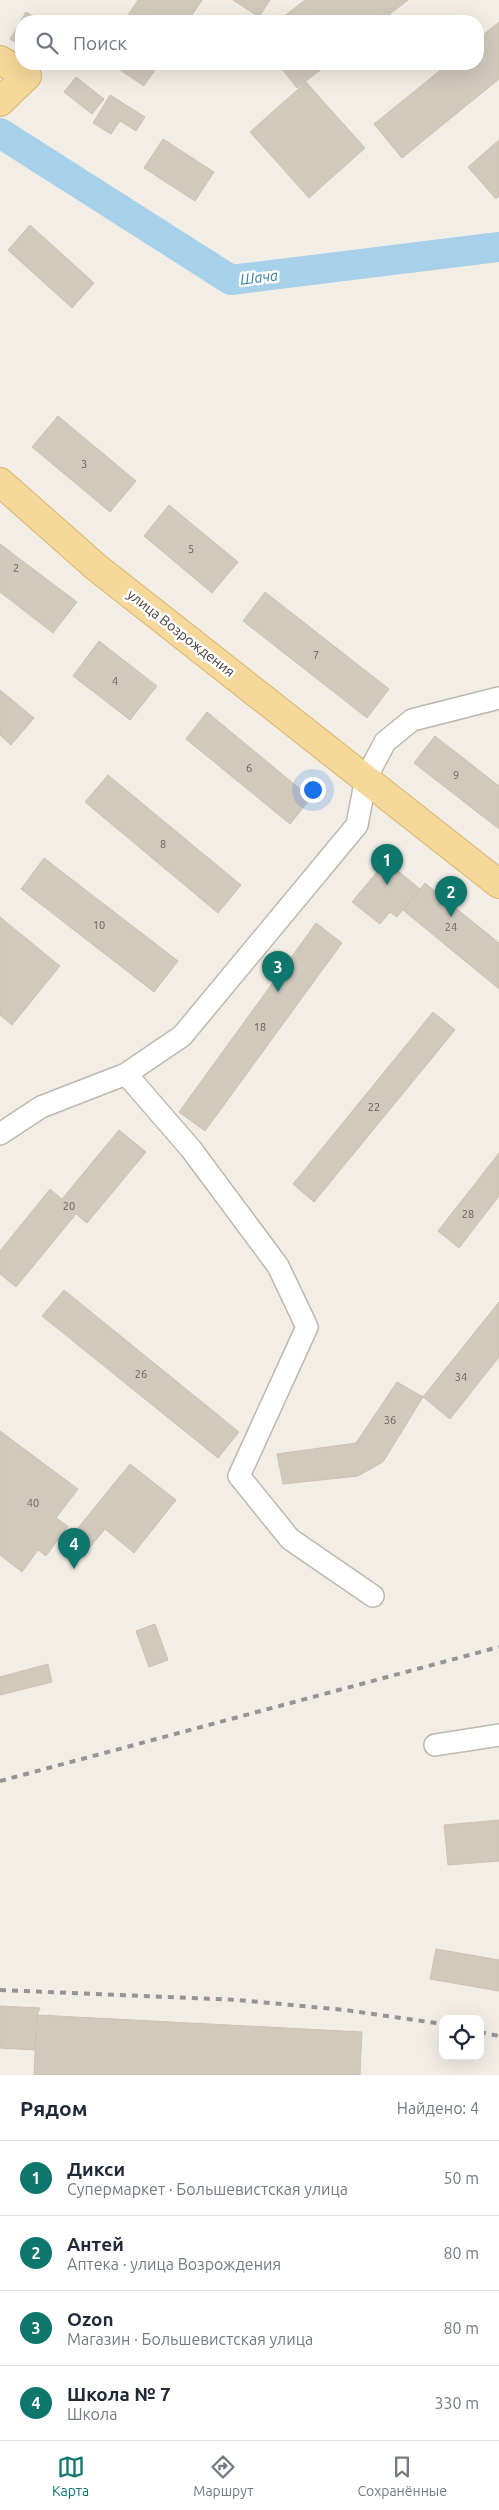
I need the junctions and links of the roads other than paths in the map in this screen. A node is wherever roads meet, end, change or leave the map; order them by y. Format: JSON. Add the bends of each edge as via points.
{"nodes":[{"id":1,"x":0,"y":60,"type":"edge"},
{"id":2,"x":12,"y":89,"type":"edge"},
{"id":3,"x":0,"y":482,"type":"edge"},
{"id":4,"x":499,"y":698,"type":"edge"},
{"id":5,"x":366,"y":778,"type":"junction"},
{"id":6,"x":499,"y":884,"type":"edge"},
{"id":7,"x":126,"y":1074,"type":"junction"},
{"id":8,"x":0,"y":1134,"type":"edge"},
{"id":9,"x":373,"y":1596,"type":"dead end"},
{"id":10,"x":499,"y":1735,"type":"edge"},
{"id":11,"x":435,"y":1745,"type":"dead end"}],
"edges":[{"from":1,"to":2,"type":"main road"},
{"from":3,"to":5,"type":"main road","name":"улица Возрождения","via":[[96,567]]},
{"from":4,"to":5,"type":"street","via":[[412,720],[385,742]]},
{"from":5,"to":6,"type":"main road","name":"улица Возрождения"},
{"from":5,"to":7,"type":"street","via":[[357,825],[182,1036]]},
{"from":7,"to":8,"type":"street","via":[[41,1107]]},
{"from":7,"to":9,"type":"street","via":[[190,1149],[278,1266],[307,1327],[238,1476],[290,1540]]},
{"from":10,"to":11,"type":"street"}]}
